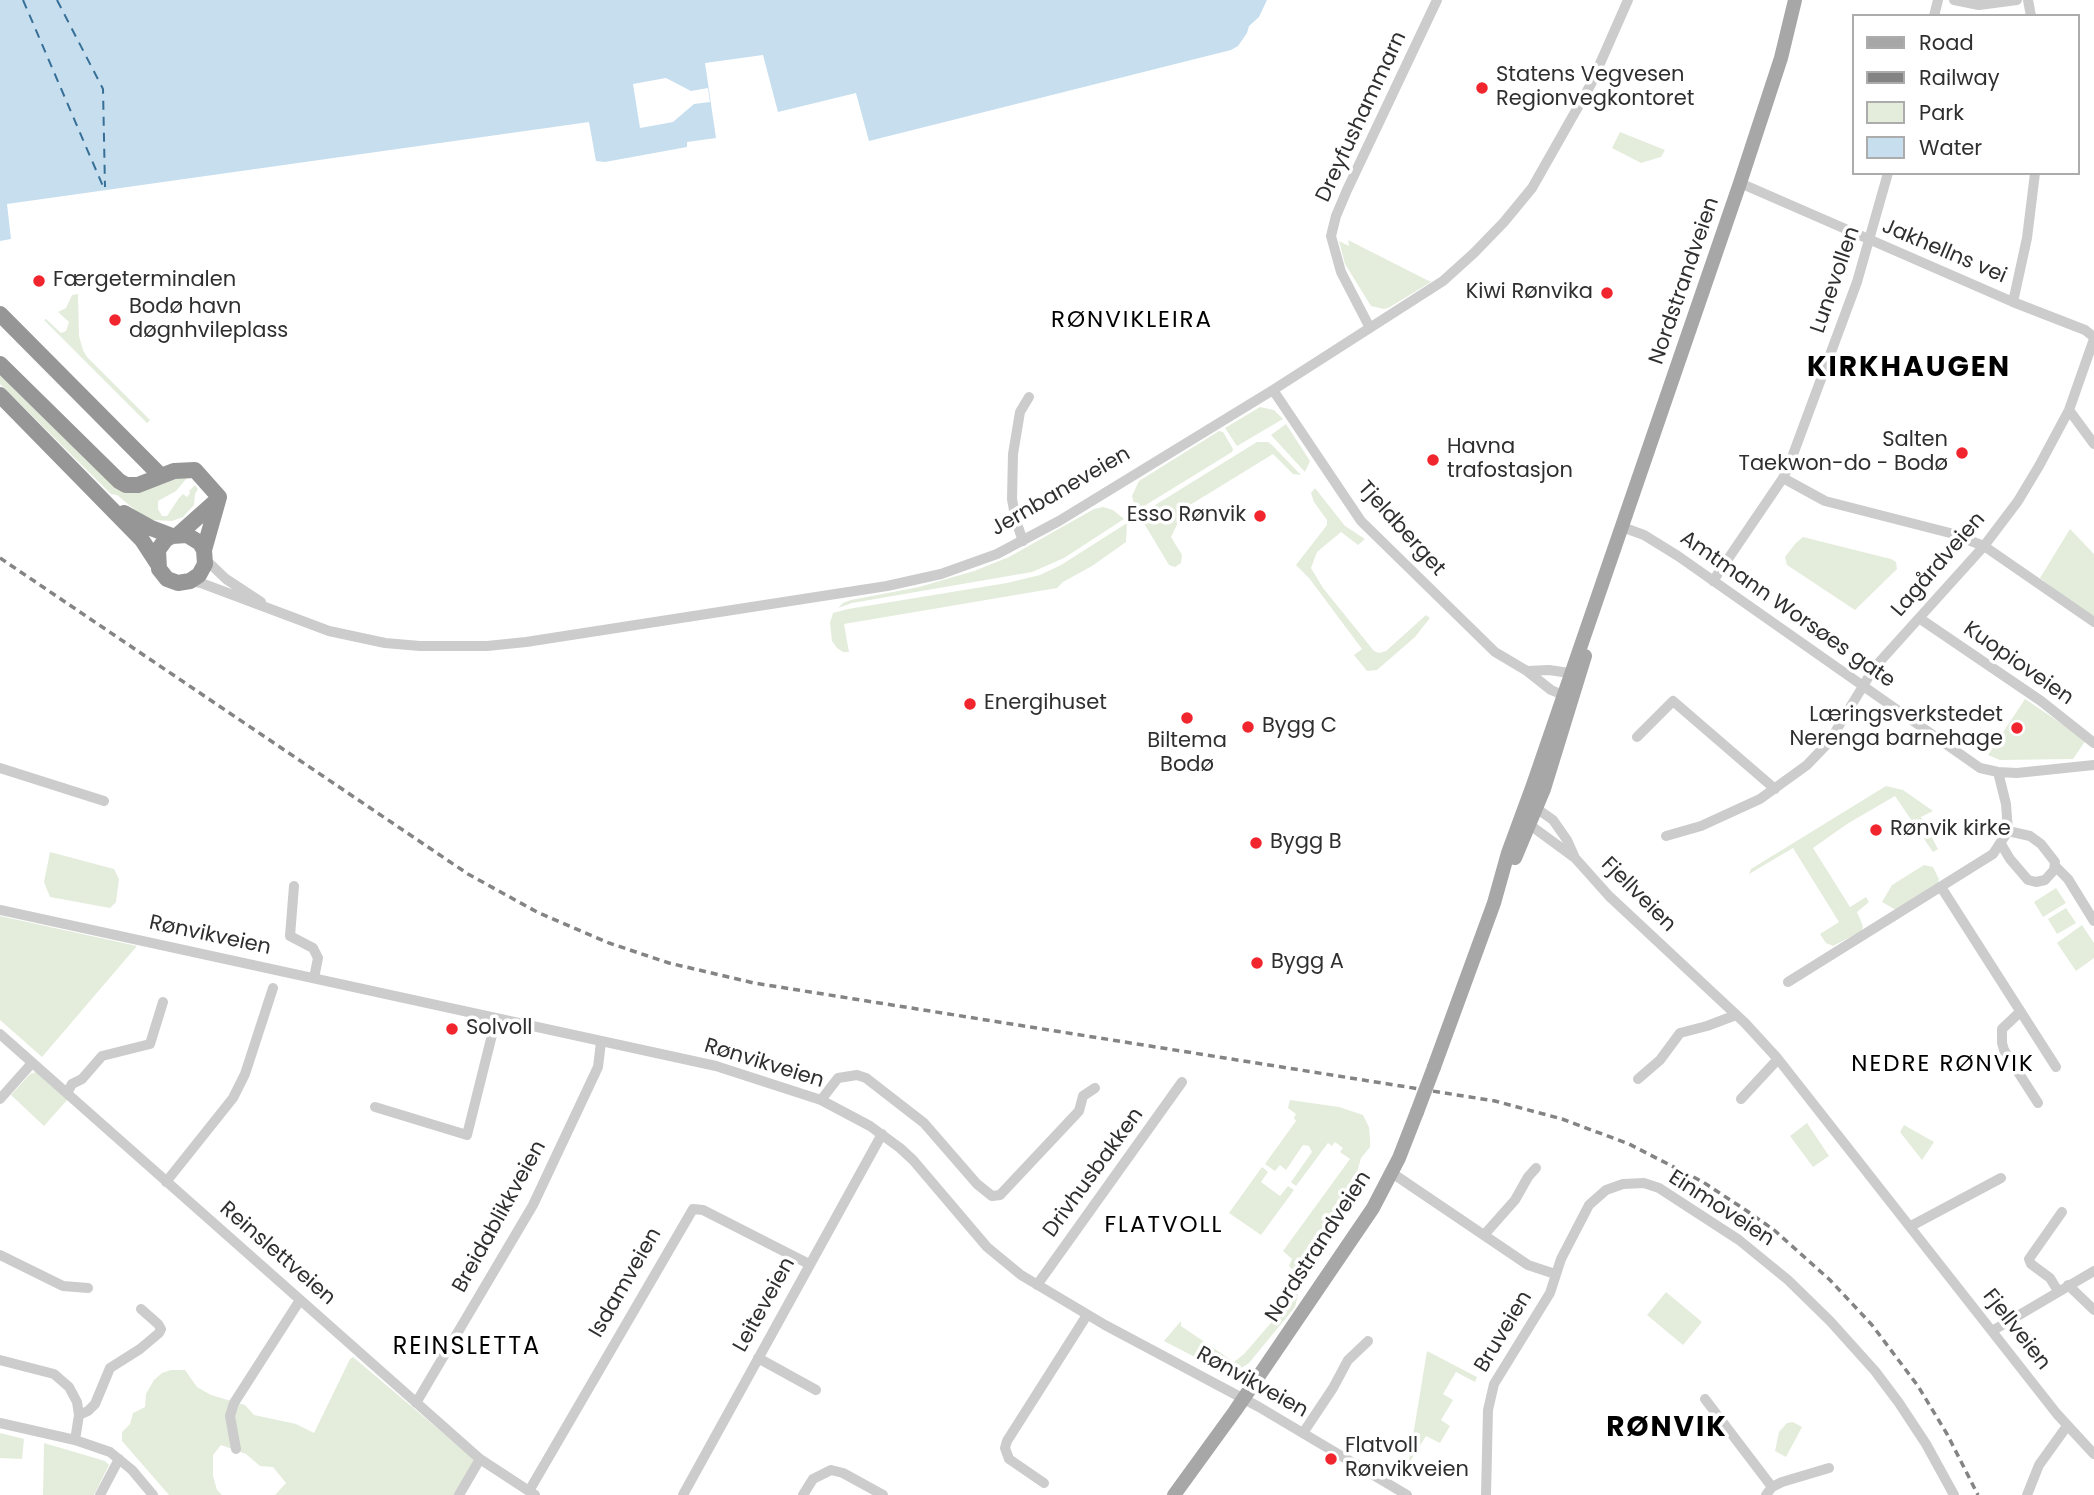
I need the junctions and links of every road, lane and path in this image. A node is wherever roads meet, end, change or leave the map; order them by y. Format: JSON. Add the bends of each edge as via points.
{"nodes":[{"id":1,"x":1437,"y":0,"type":"edge"},
{"id":2,"x":1628,"y":0,"type":"edge"},
{"id":3,"x":1795,"y":0,"type":"edge"},
{"id":4,"x":1954,"y":0,"type":"edge"},
{"id":5,"x":2017,"y":0,"type":"edge"},
{"id":6,"x":1887,"y":175,"type":"edge"},
{"id":7,"x":2035,"y":175,"type":"edge"},
{"id":8,"x":1740,"y":183,"type":"junction"},
{"id":9,"x":1870,"y":241,"type":"junction"},
{"id":10,"x":2013,"y":302,"type":"junction"},
{"id":11,"x":0,"y":314,"type":"edge"},
{"id":12,"x":1370,"y":328,"type":"junction"},
{"id":13,"x":2094,"y":338,"type":"edge"},
{"id":14,"x":0,"y":364,"type":"edge"},
{"id":15,"x":1273,"y":390,"type":"junction"},
{"id":16,"x":0,"y":395,"type":"edge"},
{"id":17,"x":1029,"y":397,"type":"dead end"},
{"id":18,"x":2069,"y":410,"type":"junction"},
{"id":19,"x":2094,"y":444,"type":"edge"},
{"id":20,"x":160,"y":476,"type":"junction"},
{"id":21,"x":1783,"y":478,"type":"junction"},
{"id":22,"x":97,"y":493,"type":"junction"},
{"id":23,"x":219,"y":497,"type":"junction"},
{"id":24,"x":1622,"y":527,"type":"junction"},
{"id":25,"x":176,"y":535,"type":"junction"},
{"id":26,"x":1023,"y":541,"type":"junction"},
{"id":27,"x":1984,"y":546,"type":"junction"},
{"id":28,"x":205,"y":554,"type":"junction"},
{"id":29,"x":157,"y":563,"type":"junction"},
{"id":30,"x":1713,"y":581,"type":"junction"},
{"id":31,"x":190,"y":582,"type":"junction"},
{"id":32,"x":278,"y":612,"type":"junction"},
{"id":33,"x":1919,"y":618,"type":"junction"},
{"id":34,"x":2094,"y":622,"type":"edge"},
{"id":35,"x":1527,"y":671,"type":"junction"},
{"id":36,"x":1575,"y":674,"type":"junction"},
{"id":37,"x":1861,"y":685,"type":"junction"},
{"id":38,"x":1568,"y":698,"type":"junction"},
{"id":39,"x":1637,"y":737,"type":"dead end"},
{"id":40,"x":2094,"y":743,"type":"edge"},
{"id":41,"x":2094,"y":765,"type":"edge"},
{"id":42,"x":0,"y":768,"type":"edge"},
{"id":43,"x":1998,"y":772,"type":"junction"},
{"id":44,"x":1775,"y":789,"type":"junction"},
{"id":45,"x":104,"y":801,"type":"dead end"},
{"id":46,"x":1530,"y":815,"type":"junction"},
{"id":47,"x":2008,"y":831,"type":"junction"},
{"id":48,"x":1666,"y":836,"type":"dead end"},
{"id":49,"x":2001,"y":844,"type":"junction"},
{"id":50,"x":1575,"y":858,"type":"junction"},
{"id":51,"x":2055,"y":866,"type":"junction"},
{"id":52,"x":294,"y":886,"type":"dead end"},
{"id":53,"x":1941,"y":887,"type":"junction"},
{"id":54,"x":0,"y":910,"type":"edge"},
{"id":55,"x":2094,"y":921,"type":"edge"},
{"id":56,"x":314,"y":978,"type":"junction"},
{"id":57,"x":1788,"y":982,"type":"dead end"},
{"id":58,"x":273,"y":988,"type":"dead end"},
{"id":59,"x":163,"y":1002,"type":"dead end"},
{"id":60,"x":2020,"y":1012,"type":"junction"},
{"id":61,"x":1736,"y":1015,"type":"junction"},
{"id":62,"x":496,"y":1019,"type":"junction"},
{"id":63,"x":0,"y":1034,"type":"edge"},
{"id":64,"x":601,"y":1042,"type":"junction"},
{"id":65,"x":1778,"y":1059,"type":"junction"},
{"id":66,"x":32,"y":1063,"type":"junction"},
{"id":67,"x":2056,"y":1067,"type":"dead end"},
{"id":68,"x":1639,"y":1079,"type":"dead end"},
{"id":69,"x":1182,"y":1083,"type":"dead end"},
{"id":70,"x":1095,"y":1088,"type":"dead end"},
{"id":71,"x":66,"y":1093,"type":"junction"},
{"id":72,"x":0,"y":1099,"type":"edge"},
{"id":73,"x":1741,"y":1099,"type":"dead end"},
{"id":74,"x":821,"y":1100,"type":"junction"},
{"id":75,"x":2038,"y":1102,"type":"dead end"},
{"id":76,"x":375,"y":1107,"type":"dead end"},
{"id":77,"x":882,"y":1134,"type":"junction"},
{"id":78,"x":1536,"y":1168,"type":"dead end"},
{"id":79,"x":1392,"y":1173,"type":"junction"},
{"id":80,"x":2001,"y":1178,"type":"dead end"},
{"id":81,"x":166,"y":1182,"type":"junction"},
{"id":82,"x":2062,"y":1212,"type":"dead end"},
{"id":83,"x":1911,"y":1226,"type":"junction"},
{"id":84,"x":1483,"y":1235,"type":"junction"},
{"id":85,"x":0,"y":1255,"type":"edge"},
{"id":86,"x":809,"y":1264,"type":"junction"},
{"id":87,"x":2094,"y":1271,"type":"edge"},
{"id":88,"x":1555,"y":1274,"type":"junction"},
{"id":89,"x":1037,"y":1286,"type":"junction"},
{"id":90,"x":88,"y":1288,"type":"dead end"},
{"id":91,"x":2063,"y":1288,"type":"junction"},
{"id":92,"x":300,"y":1300,"type":"junction"},
{"id":93,"x":141,"y":1309,"type":"dead end"},
{"id":94,"x":2094,"y":1310,"type":"edge"},
{"id":95,"x":1087,"y":1315,"type":"junction"},
{"id":96,"x":1993,"y":1331,"type":"junction"},
{"id":97,"x":1368,"y":1341,"type":"dead end"},
{"id":98,"x":758,"y":1358,"type":"junction"},
{"id":99,"x":0,"y":1360,"type":"edge"},
{"id":100,"x":816,"y":1390,"type":"dead end"},
{"id":101,"x":1243,"y":1398,"type":"junction"},
{"id":102,"x":1705,"y":1399,"type":"dead end"},
{"id":103,"x":416,"y":1403,"type":"junction"},
{"id":104,"x":79,"y":1415,"type":"junction"},
{"id":105,"x":0,"y":1423,"type":"edge"},
{"id":106,"x":2067,"y":1426,"type":"junction"},
{"id":107,"x":1303,"y":1433,"type":"junction"},
{"id":108,"x":75,"y":1440,"type":"junction"},
{"id":109,"x":236,"y":1449,"type":"dead end"},
{"id":110,"x":2094,"y":1454,"type":"edge"},
{"id":111,"x":119,"y":1459,"type":"junction"},
{"id":112,"x":480,"y":1459,"type":"junction"},
{"id":113,"x":1829,"y":1468,"type":"dead end"},
{"id":114,"x":1044,"y":1483,"type":"dead end"},
{"id":115,"x":1769,"y":1491,"type":"edge"},
{"id":116,"x":532,"y":1493,"type":"edge"},
{"id":117,"x":1400,"y":1493,"type":"edge"},
{"id":118,"x":100,"y":1495,"type":"edge"},
{"id":119,"x":153,"y":1495,"type":"edge"},
{"id":120,"x":459,"y":1495,"type":"edge"},
{"id":121,"x":683,"y":1495,"type":"edge"},
{"id":122,"x":803,"y":1495,"type":"edge"},
{"id":123,"x":883,"y":1495,"type":"edge"},
{"id":124,"x":1174,"y":1495,"type":"edge"},
{"id":125,"x":1486,"y":1495,"type":"edge"},
{"id":126,"x":1954,"y":1495,"type":"edge"},
{"id":127,"x":2027,"y":1495,"type":"edge"}],
"edges":[{"from":1,"to":12,"type":"street","name":"Dreyfushammarn","via":[[1347,190],[1331,236],[1340,272]]},
{"from":2,"to":12,"type":"street","name":"Jernbaneveien","via":[[1591,84],[1532,188],[1443,281]]},
{"from":3,"to":8,"type":"main road","name":"Nordstrandveien","via":[[1782,58]]},
{"from":4,"to":5,"type":"street","via":[[1979,5]]},
{"from":6,"to":9,"type":"street","name":"Lunevollen"},
{"from":7,"to":10,"type":"street"},
{"from":8,"to":9,"type":"street","name":"Jakhellns vei"},
{"from":8,"to":24,"type":"main road","name":"Nordstrandveien"},
{"from":9,"to":10,"type":"street","name":"Jakhellns vei"},
{"from":9,"to":21,"type":"street","name":"Lunevollen"},
{"from":10,"to":13,"type":"street","name":"Jakhellns vei","via":[[2085,330]]},
{"from":11,"to":20,"type":"highway"},
{"from":12,"to":15,"type":"street","name":"Jernbaneveien"},
{"from":13,"to":18,"type":"street","name":"Lagårdveien"},
{"from":14,"to":20,"type":"highway","via":[[113,476],[126,485]]},
{"from":15,"to":26,"type":"street","name":"Jernbaneveien"},
{"from":15,"to":35,"type":"street","name":"Tjeldberget","via":[[1361,521],[1480,639]]},
{"from":16,"to":22,"type":"highway","name":"Jernbaneveien"},
{"from":17,"to":26,"type":"street","via":[[1020,412],[1013,454],[1012,499]]},
{"from":18,"to":19,"type":"street"},
{"from":18,"to":27,"type":"street","name":"Lagårdveien","via":[[2018,501]]},
{"from":20,"to":23,"type":"highway","via":[[195,470]]},
{"from":21,"to":27,"type":"street","via":[[1825,501]]},
{"from":21,"to":30,"type":"street","name":"Lunevollen"},
{"from":22,"to":25,"type":"highway","name":"Jernbaneveien","via":[[139,523]]},
{"from":22,"to":29,"type":"highway","name":"Jernbaneveien","via":[[142,540]]},
{"from":23,"to":25,"type":"highway"},
{"from":23,"to":28,"type":"highway"},
{"from":24,"to":30,"type":"street","name":"Amtmann Worsøes gate","via":[[1644,535]]},
{"from":24,"to":36,"type":"main road","name":"Nordstrandveien"},
{"from":25,"to":28,"type":"highway","name":"Jernbaneveien","via":[[194,538]]},
{"from":25,"to":29,"type":"highway","via":[[161,544]]},
{"from":26,"to":32,"type":"street","name":"Jernbaneveien","via":[[941,574],[887,586],[526,642],[451,647],[385,643],[329,631]]},
{"from":27,"to":33,"type":"street","name":"Lagårdveien"},
{"from":27,"to":34,"type":"street"},
{"from":28,"to":31,"type":"highway","via":[[199,575]]},
{"from":28,"to":32,"type":"street","name":"Jernbaneveien","via":[[226,579]]},
{"from":29,"to":31,"type":"highway","name":"Jernbaneveien","via":[[167,579]]},
{"from":30,"to":37,"type":"street","name":"Amtmann Worsøes gate"},
{"from":31,"to":32,"type":"street","name":"Jernbaneveien"},
{"from":33,"to":37,"type":"street","name":"Lagårdveien"},
{"from":33,"to":40,"type":"street","name":"Kuopioveien"},
{"from":35,"to":36,"type":"street","name":"Tjeldberget"},
{"from":35,"to":38,"type":"street","name":"Tjeldberget"},
{"from":36,"to":38,"type":"main road","name":"Nordstrandveien"},
{"from":37,"to":43,"type":"street","name":"Amtmann Worsøes gate","via":[[1980,768]]},
{"from":37,"to":44,"type":"street","name":"Lagårdveien","via":[[1829,742]]},
{"from":38,"to":46,"type":"main road","name":"Nordstrandveien"},
{"from":39,"to":44,"type":"street","via":[[1673,701]]},
{"from":41,"to":43,"type":"street","name":"Amtmann Worsøes gate"},
{"from":42,"to":45,"type":"street"},
{"from":43,"to":47,"type":"street"},
{"from":44,"to":48,"type":"street","name":"Lagårdveien","via":[[1719,819]]},
{"from":46,"to":50,"type":"street","name":"Fjellveien"},
{"from":46,"to":50,"type":"street","name":"Fjellveien","via":[[1546,813]]},
{"from":46,"to":79,"type":"main road","name":"Nordstrandveien","bridge":true},
{"from":47,"to":49,"type":"street"},
{"from":47,"to":51,"type":"street","via":[[2031,836],[2050,854]]},
{"from":49,"to":51,"type":"street","via":[[2028,880],[2045,880]]},
{"from":49,"to":53,"type":"street","via":[[1981,863]]},
{"from":50,"to":61,"type":"street","name":"Fjellveien"},
{"from":51,"to":55,"type":"street"},
{"from":52,"to":56,"type":"street","via":[[290,936],[313,948],[318,958]]},
{"from":53,"to":57,"type":"street"},
{"from":53,"to":60,"type":"street"},
{"from":54,"to":56,"type":"street","name":"Rønvikveien"},
{"from":56,"to":62,"type":"street","name":"Rønvikveien"},
{"from":58,"to":81,"type":"street","via":[[233,1098]]},
{"from":59,"to":71,"type":"street","via":[[150,1044],[102,1056]]},
{"from":60,"to":67,"type":"street"},
{"from":60,"to":75,"type":"street","via":[[2002,1029],[2002,1043]]},
{"from":61,"to":65,"type":"street","name":"Fjellveien"},
{"from":61,"to":68,"type":"street","via":[[1680,1033]]},
{"from":62,"to":64,"type":"street","name":"Rønvikveien"},
{"from":62,"to":76,"type":"street","via":[[467,1135]]},
{"from":63,"to":66,"type":"street","name":"Reinslettveien"},
{"from":64,"to":74,"type":"street","name":"Rønvikveien","via":[[716,1066]]},
{"from":64,"to":103,"type":"street","name":"Breidablikkveien","via":[[598,1067],[533,1205]]},
{"from":65,"to":73,"type":"street"},
{"from":65,"to":83,"type":"street","name":"Fjellveien"},
{"from":66,"to":71,"type":"street","name":"Reinslettveien"},
{"from":66,"to":72,"type":"street"},
{"from":69,"to":89,"type":"street","name":"Drivhusbakken"},
{"from":70,"to":74,"type":"street","via":[[1083,1096],[1079,1111],[1000,1195],[992,1196],[923,1123],[866,1078],[838,1078]]},
{"from":71,"to":81,"type":"street","name":"Reinslettveien"},
{"from":74,"to":77,"type":"street","name":"Rønvikveien"},
{"from":77,"to":86,"type":"street","name":"Leiteveien"},
{"from":77,"to":89,"type":"street","name":"Rønvikveien","via":[[913,1160],[987,1247]]},
{"from":78,"to":84,"type":"street"},
{"from":79,"to":84,"type":"street"},
{"from":79,"to":101,"type":"main road","name":"Nordstrandveien","via":[[1344,1253]]},
{"from":80,"to":83,"type":"street"},
{"from":81,"to":92,"type":"street","name":"Reinslettveien"},
{"from":82,"to":91,"type":"street","via":[[2029,1259]]},
{"from":83,"to":96,"type":"street","name":"Fjellveien"},
{"from":84,"to":88,"type":"street","via":[[1528,1265]]},
{"from":85,"to":90,"type":"street","via":[[63,1286]]},
{"from":86,"to":98,"type":"street","name":"Leiteveien"},
{"from":86,"to":116,"type":"street","name":"Isdamveien","via":[[703,1210],[692,1209]]},
{"from":87,"to":91,"type":"street"},
{"from":88,"to":125,"type":"street","name":"Bruveien","via":[[1550,1293],[1489,1398]]},
{"from":88,"to":126,"type":"street","name":"Einmoveien","via":[[1580,1219],[1597,1196],[1623,1184],[1659,1188],[1769,1263],[1830,1321],[1899,1403]]},
{"from":89,"to":95,"type":"street","name":"Rønvikveien"},
{"from":91,"to":94,"type":"street"},
{"from":91,"to":96,"type":"street"},
{"from":92,"to":103,"type":"street","name":"Reinslettveien"},
{"from":92,"to":109,"type":"street","via":[[234,1404],[230,1416]]},
{"from":93,"to":104,"type":"street","via":[[158,1324],[159,1333],[110,1368],[94,1404]]},
{"from":95,"to":101,"type":"street","name":"Rønvikveien"},
{"from":95,"to":114,"type":"street","via":[[1005,1448],[1009,1459]]},
{"from":96,"to":106,"type":"street","name":"Fjellveien"},
{"from":97,"to":107,"type":"street","via":[[1348,1360]]},
{"from":98,"to":100,"type":"street"},
{"from":98,"to":121,"type":"street","name":"Leiteveien"},
{"from":99,"to":104,"type":"street","via":[[54,1374],[74,1393]]},
{"from":101,"to":107,"type":"street","name":"Rønvikveien"},
{"from":101,"to":124,"type":"main road","name":"Nordstrandveien"},
{"from":102,"to":115,"type":"street"},
{"from":103,"to":112,"type":"street","name":"Reinslettveien"},
{"from":104,"to":108,"type":"street"},
{"from":105,"to":108,"type":"street"},
{"from":106,"to":110,"type":"street","name":"Fjellveien"},
{"from":106,"to":127,"type":"street","via":[[2039,1465]]},
{"from":107,"to":117,"type":"street","name":"Rønvikveien"},
{"from":108,"to":111,"type":"street"},
{"from":111,"to":118,"type":"street"},
{"from":111,"to":119,"type":"street"},
{"from":112,"to":116,"type":"street","name":"Reinslettveien"},
{"from":112,"to":120,"type":"street"},
{"from":113,"to":115,"type":"street"},
{"from":122,"to":123,"type":"street","via":[[813,1479],[831,1470]]}]}
